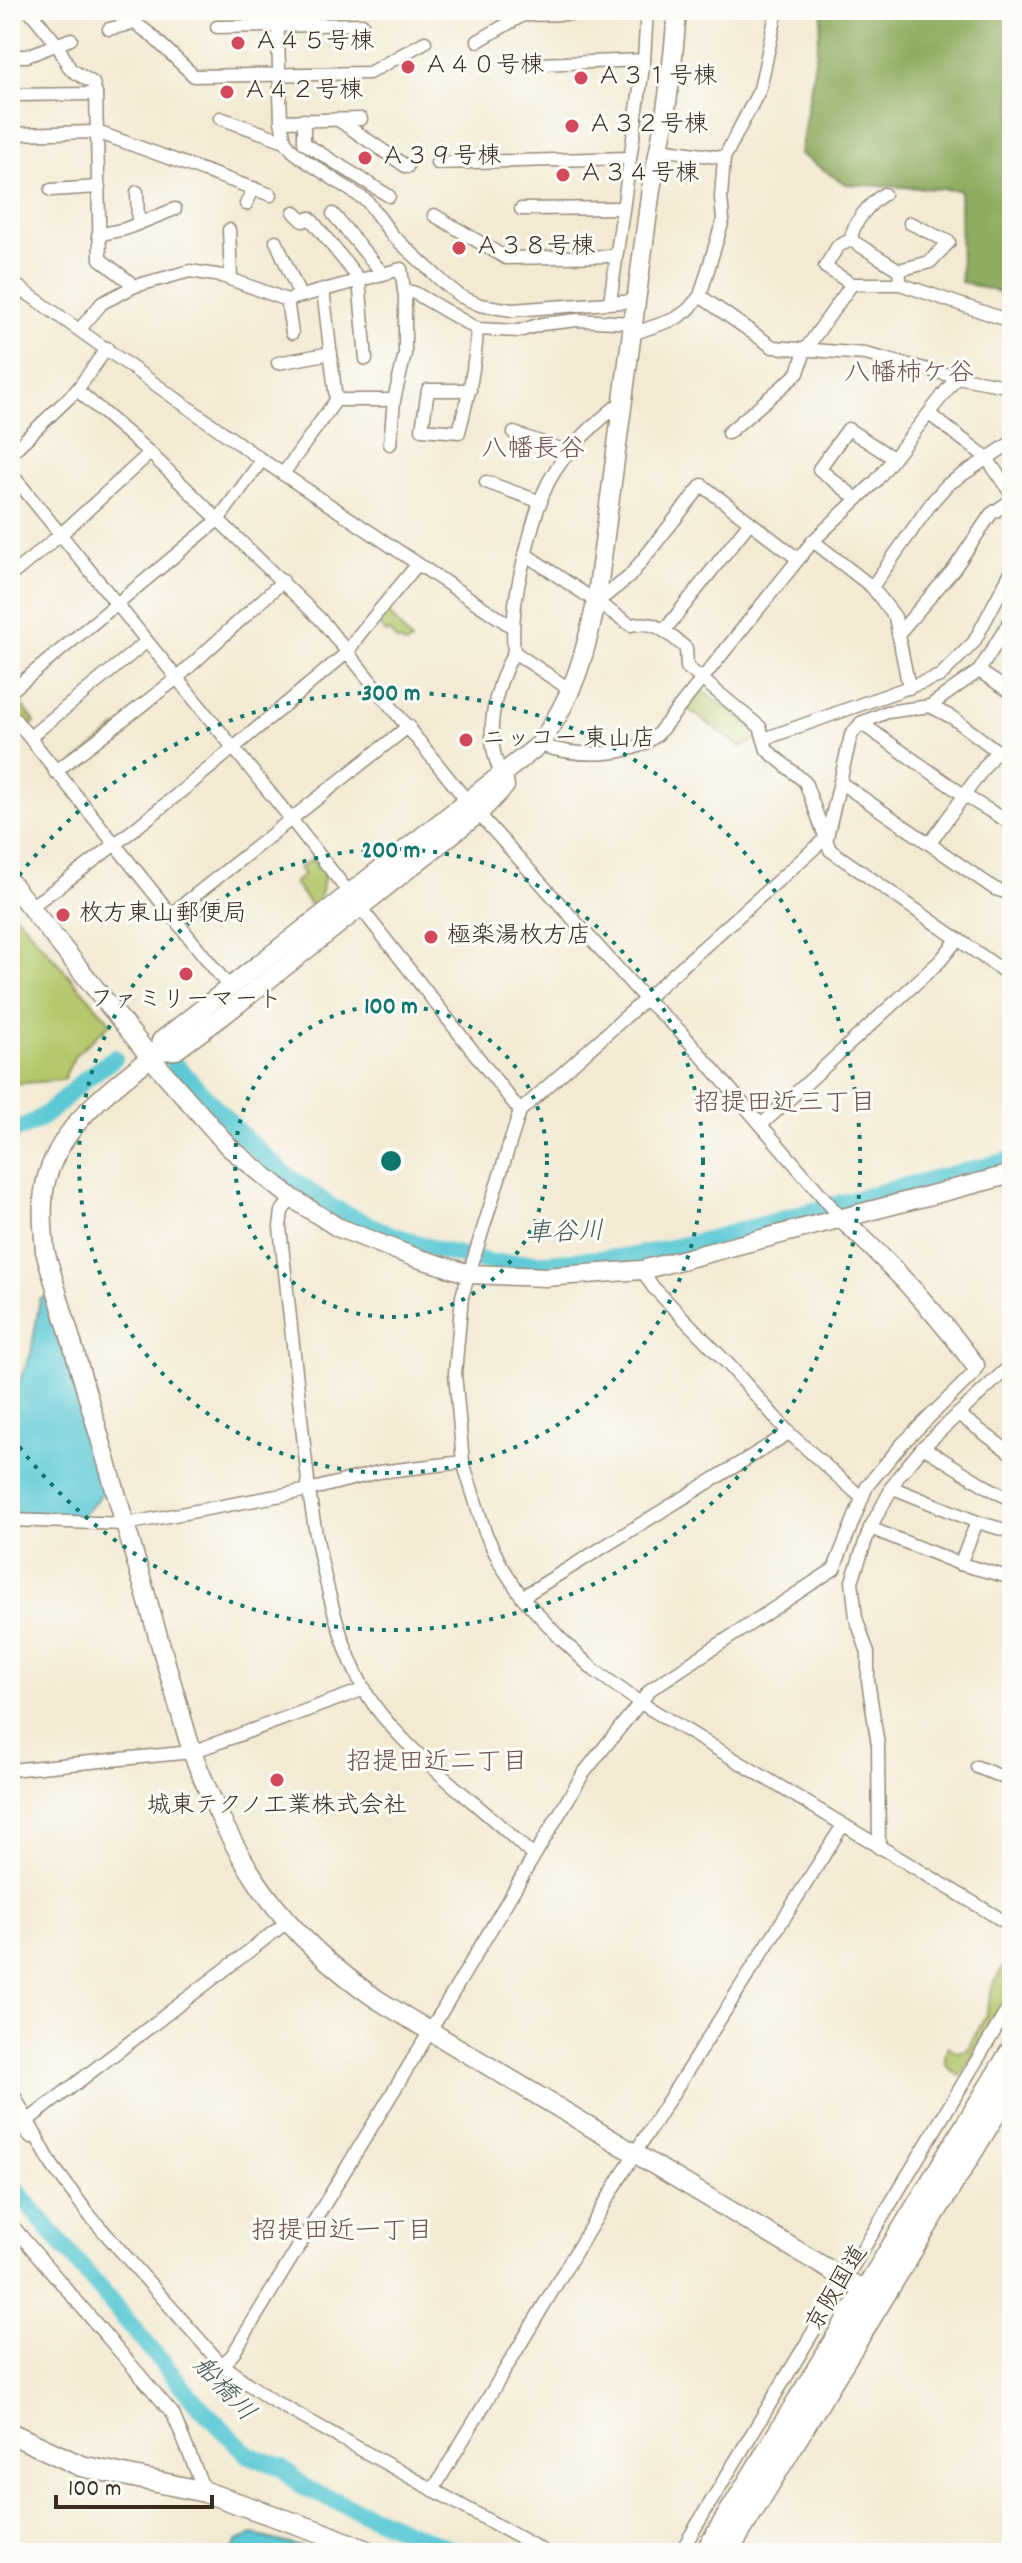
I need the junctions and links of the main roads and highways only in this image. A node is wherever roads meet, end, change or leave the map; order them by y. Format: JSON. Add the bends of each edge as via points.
{"nodes":[{"id":1,"x":1012,"y":2051,"type":"edge"},
{"id":2,"x":1012,"y":2085,"type":"edge"},
{"id":3,"x":874,"y":2296,"type":"junction"},
{"id":4,"x":10,"y":2433,"type":"edge"},
{"id":5,"x":371,"y":2553,"type":"edge"},
{"id":6,"x":706,"y":2553,"type":"edge"},
{"id":7,"x":726,"y":2553,"type":"edge"}],
"edges":[{"from":1,"to":3,"type":"highway","name":"京阪国道"},
{"from":2,"to":3,"type":"highway","name":"京阪国道"},
{"from":3,"to":6,"type":"highway","name":"京阪国道"},
{"from":3,"to":7,"type":"highway","name":"京阪国道"},
{"from":4,"to":5,"type":"main road","via":[[81,2466],[205,2492]]}]}
